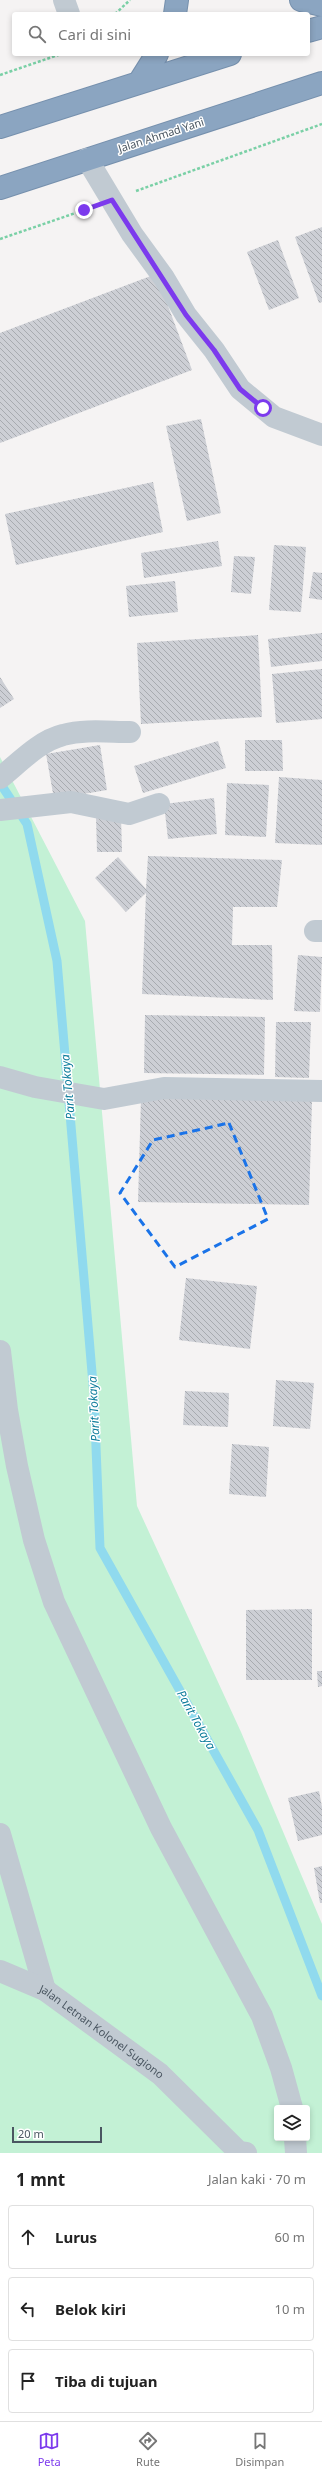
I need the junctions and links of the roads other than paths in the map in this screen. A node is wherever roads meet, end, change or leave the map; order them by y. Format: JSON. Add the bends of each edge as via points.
{"nodes":[{"id":1,"x":64,"y":0,"type":"edge"},
{"id":2,"x":177,"y":0,"type":"edge"},
{"id":3,"x":300,"y":0,"type":"edge"},
{"id":4,"x":322,"y":5,"type":"edge"},
{"id":5,"x":68,"y":12,"type":"edge"},
{"id":6,"x":175,"y":12,"type":"edge"},
{"id":7,"x":322,"y":27,"type":"edge"},
{"id":8,"x":310,"y":30,"type":"edge"},
{"id":9,"x":156,"y":56,"type":"edge"},
{"id":10,"x":223,"y":56,"type":"edge"},
{"id":11,"x":140,"y":81,"type":"junction"},
{"id":12,"x":322,"y":83,"type":"edge"},
{"id":13,"x":0,"y":127,"type":"edge"},
{"id":14,"x":87,"y":159,"type":"junction"},
{"id":15,"x":0,"y":188,"type":"edge"},
{"id":16,"x":322,"y":435,"type":"edge"},
{"id":17,"x":130,"y":732,"type":"dead end"},
{"id":18,"x":0,"y":778,"type":"edge"},
{"id":19,"x":159,"y":804,"type":"dead end"},
{"id":20,"x":0,"y":810,"type":"edge"},
{"id":21,"x":0,"y":1077,"type":"edge"},
{"id":22,"x":322,"y":1091,"type":"edge"},
{"id":23,"x":0,"y":1351,"type":"edge"},
{"id":24,"x":0,"y":1834,"type":"edge"},
{"id":25,"x":0,"y":1972,"type":"edge"},
{"id":26,"x":46,"y":1990,"type":"junction"},
{"id":27,"x":291,"y":2105,"type":"edge"},
{"id":28,"x":295,"y":2141,"type":"edge"},
{"id":29,"x":242,"y":2153,"type":"edge"},
{"id":30,"x":296,"y":2153,"type":"edge"}],
"edges":[{"from":1,"to":5,"type":"street"},
{"from":2,"to":6,"type":"highway"},
{"from":3,"to":4,"type":"highway"},
{"from":7,"to":8,"type":"highway"},
{"from":9,"to":11,"type":"highway"},
{"from":10,"to":11,"type":"highway"},
{"from":11,"to":13,"type":"highway"},
{"from":12,"to":14,"type":"highway","name":"Jalan Ahmad Yani"},
{"from":14,"to":15,"type":"highway","name":"Jalan Ahmad Yani"},
{"from":14,"to":16,"type":"street","via":[[186,315],[240,389],[274,417]]},
{"from":17,"to":18,"type":"street","via":[[80,732],[62,735],[34,751]]},
{"from":19,"to":20,"type":"street","via":[[130,814],[71,802]]},
{"from":21,"to":22,"type":"street","via":[[35,1087],[98,1099],[164,1088]]},
{"from":23,"to":27,"type":"street","via":[[7,1410],[19,1473],[34,1540],[54,1602],[161,1828],[262,2016]]},
{"from":24,"to":26,"type":"street","name":"Jalan Letnan Kolonel Sugiono"},
{"from":25,"to":26,"type":"street"},
{"from":26,"to":29,"type":"street","name":"Jalan Letnan Kolonel Sugiono","via":[[160,2074]]},
{"from":28,"to":30,"type":"street"}]}
